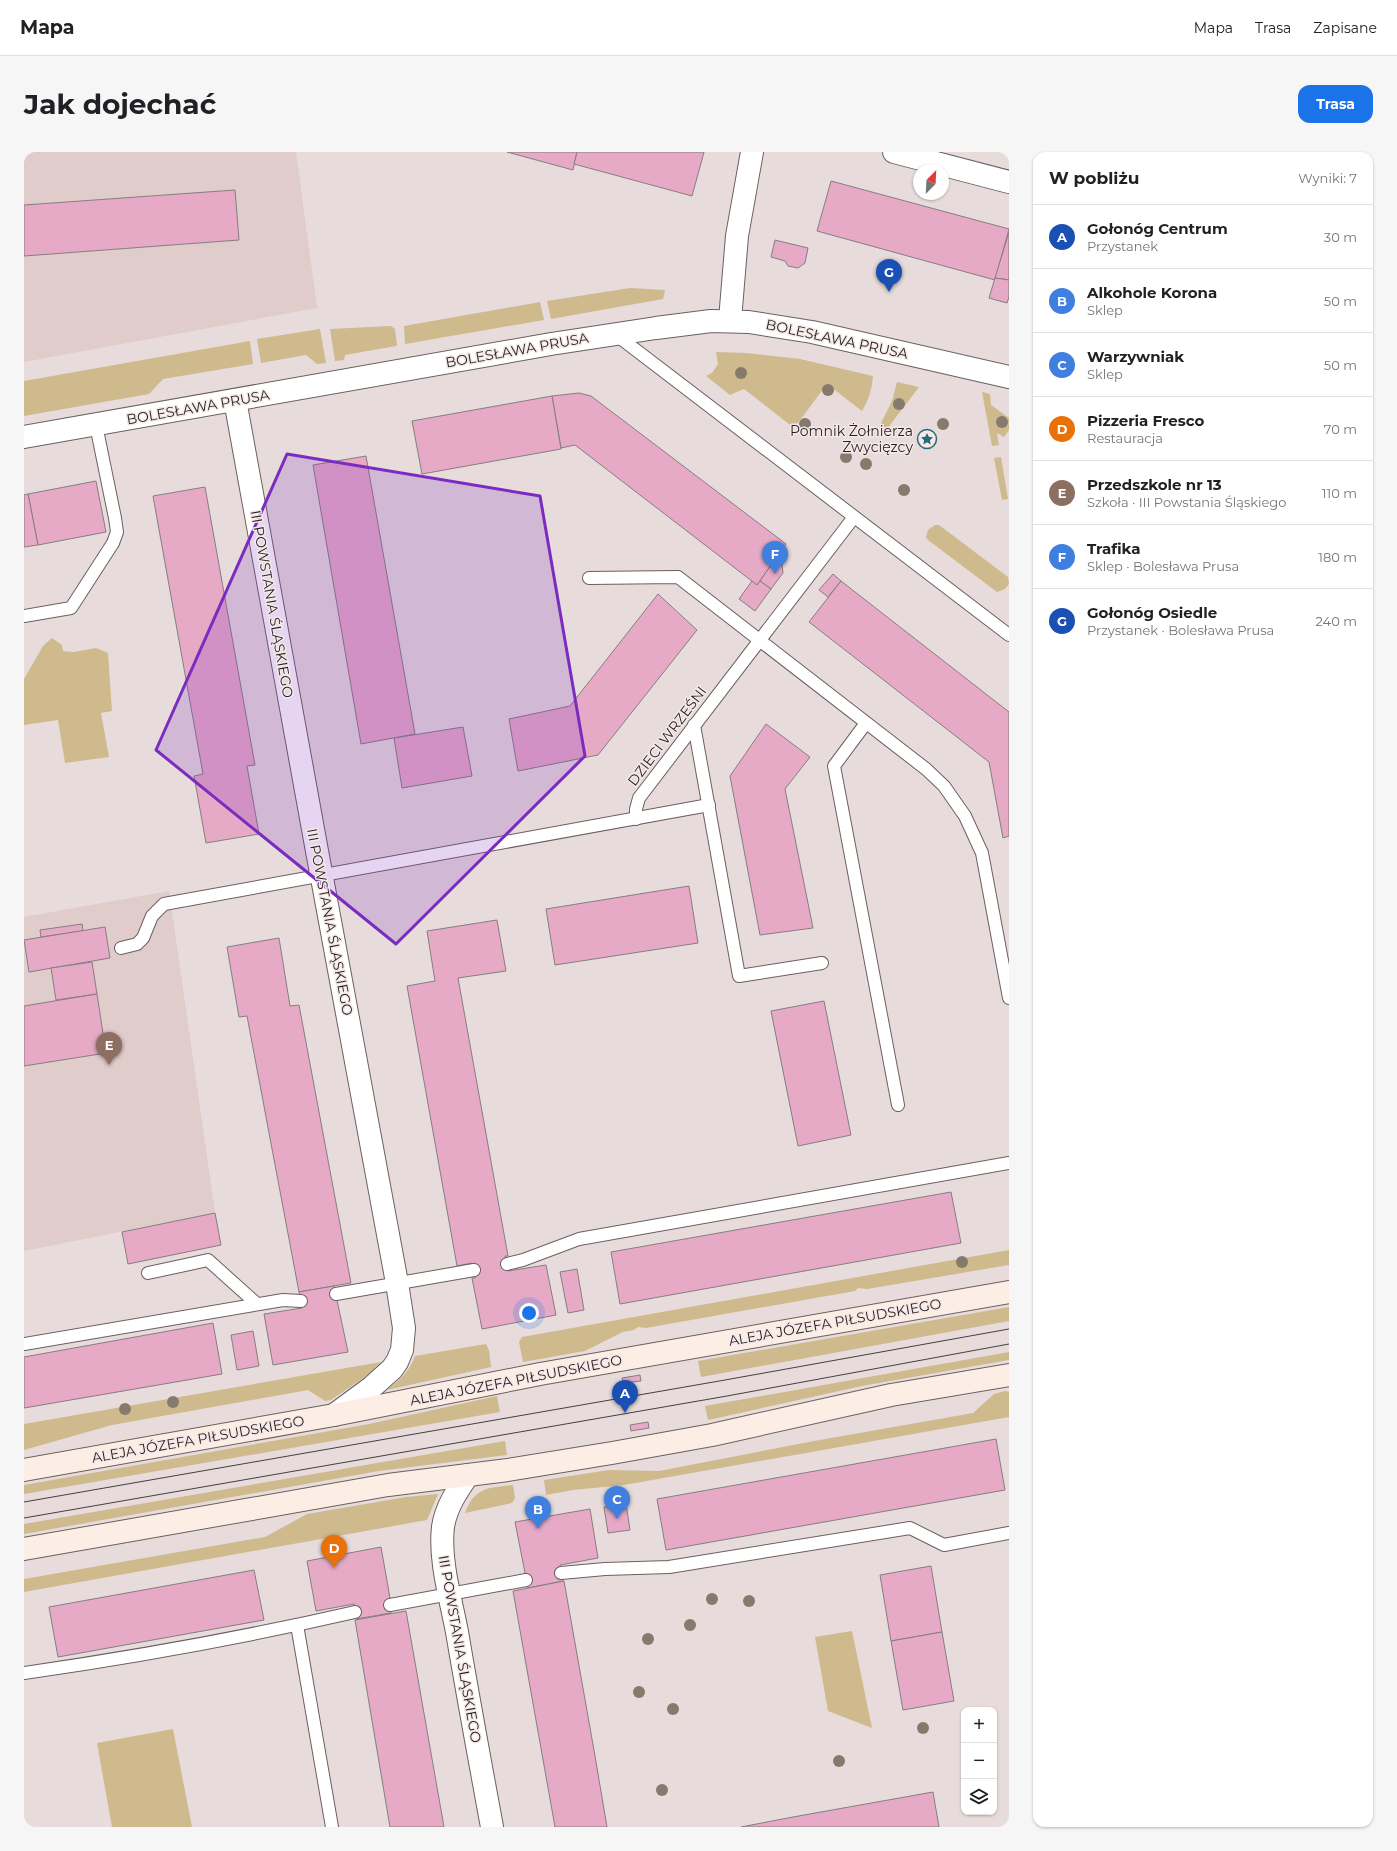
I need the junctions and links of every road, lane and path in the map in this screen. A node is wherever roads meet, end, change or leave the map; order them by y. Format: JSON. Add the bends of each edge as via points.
{"nodes":[{"id":1,"x":752,"y":152,"type":"edge"},
{"id":2,"x":894,"y":152,"type":"edge"},
{"id":3,"x":1009,"y":182,"type":"edge"},
{"id":4,"x":730,"y":320,"type":"junction"},
{"id":5,"x":615,"y":334,"type":"junction"},
{"id":6,"x":1009,"y":377,"type":"edge"},
{"id":7,"x":235,"y":400,"type":"junction"},
{"id":8,"x":96,"y":425,"type":"junction"},
{"id":9,"x":24,"y":437,"type":"edge"},
{"id":10,"x":854,"y":517,"type":"junction"},
{"id":11,"x":589,"y":578,"type":"dead end"},
{"id":12,"x":24,"y":616,"type":"edge"},
{"id":13,"x":1009,"y":635,"type":"edge"},
{"id":14,"x":760,"y":639,"type":"junction"},
{"id":15,"x":866,"y":723,"type":"junction"},
{"id":16,"x":694,"y":725,"type":"junction"},
{"id":17,"x":710,"y":805,"type":"junction"},
{"id":18,"x":636,"y":819,"type":"junction"},
{"id":19,"x":321,"y":875,"type":"junction"},
{"id":20,"x":121,"y":948,"type":"dead end"},
{"id":21,"x":822,"y":962,"type":"dead end"},
{"id":22,"x":1009,"y":998,"type":"edge"},
{"id":23,"x":898,"y":1105,"type":"dead end"},
{"id":24,"x":1009,"y":1163,"type":"edge"},
{"id":25,"x":507,"y":1264,"type":"dead end"},
{"id":26,"x":474,"y":1270,"type":"dead end"},
{"id":27,"x":148,"y":1272,"type":"dead end"},
{"id":28,"x":397,"y":1283,"type":"junction"},
{"id":29,"x":1009,"y":1292,"type":"edge"},
{"id":30,"x":336,"y":1294,"type":"dead end"},
{"id":31,"x":301,"y":1301,"type":"dead end"},
{"id":32,"x":257,"y":1304,"type":"junction"},
{"id":33,"x":24,"y":1344,"type":"edge"},
{"id":34,"x":1009,"y":1375,"type":"edge"},
{"id":35,"x":334,"y":1416,"type":"junction"},
{"id":36,"x":24,"y":1470,"type":"edge"},
{"id":37,"x":468,"y":1475,"type":"junction"},
{"id":38,"x":1009,"y":1533,"type":"edge"},
{"id":39,"x":24,"y":1549,"type":"edge"},
{"id":40,"x":561,"y":1573,"type":"dead end"},
{"id":41,"x":526,"y":1580,"type":"dead end"},
{"id":42,"x":450,"y":1594,"type":"junction"},
{"id":43,"x":390,"y":1605,"type":"dead end"},
{"id":44,"x":355,"y":1612,"type":"dead end"},
{"id":45,"x":297,"y":1625,"type":"junction"},
{"id":46,"x":24,"y":1673,"type":"edge"},
{"id":47,"x":332,"y":1827,"type":"edge"},
{"id":48,"x":492,"y":1827,"type":"edge"}],
"edges":[{"from":1,"to":4,"type":"street","via":[[737,236]]},
{"from":2,"to":3,"type":"street"},
{"from":4,"to":5,"type":"street","name":"BOLESŁAWA PRUSA"},
{"from":4,"to":6,"type":"street","name":"BOLESŁAWA PRUSA","via":[[812,332]]},
{"from":5,"to":7,"type":"street","name":"BOLESŁAWA PRUSA"},
{"from":5,"to":10,"type":"lane"},
{"from":7,"to":8,"type":"street","name":"BOLESŁAWA PRUSA"},
{"from":7,"to":19,"type":"street","name":"III POWSTANIA ŚLĄSKIEGO"},
{"from":8,"to":9,"type":"street","name":"BOLESŁAWA PRUSA"},
{"from":8,"to":12,"type":"lane","via":[[115,518],[117,532],[113,544],[71,608]]},
{"from":10,"to":13,"type":"lane"},
{"from":10,"to":14,"type":"lane","name":"DZIECI WRZEŚNI"},
{"from":11,"to":14,"type":"lane","via":[[678,577]]},
{"from":14,"to":15,"type":"lane"},
{"from":14,"to":16,"type":"lane","name":"DZIECI WRZEŚNI"},
{"from":15,"to":22,"type":"lane","via":[[944,786],[965,816],[982,853]]},
{"from":15,"to":23,"type":"lane","via":[[834,766]]},
{"from":16,"to":17,"type":"lane"},
{"from":16,"to":18,"type":"lane","name":"DZIECI WRZEŚNI","via":[[639,798]]},
{"from":17,"to":18,"type":"lane"},
{"from":17,"to":21,"type":"lane","via":[[739,976]]},
{"from":18,"to":19,"type":"lane"},
{"from":19,"to":20,"type":"lane","via":[[164,904],[152,916],[144,938],[137,944]]},
{"from":19,"to":28,"type":"street","name":"III POWSTANIA ŚLĄSKIEGO"},
{"from":24,"to":25,"type":"lane","via":[[579,1239]]},
{"from":26,"to":28,"type":"lane"},
{"from":27,"to":32,"type":"lane","via":[[208,1260]]},
{"from":28,"to":30,"type":"lane"},
{"from":28,"to":35,"type":"street","name":"III POWSTANIA ŚLĄSKIEGO","via":[[404,1328],[402,1350],[397,1362],[372,1387]]},
{"from":29,"to":35,"type":"street","name":"ALEJA JÓZEFA PIŁSUDSKIEGO","via":[[492,1382]]},
{"from":31,"to":32,"type":"lane","via":[[283,1300]]},
{"from":32,"to":33,"type":"lane"},
{"from":34,"to":37,"type":"street","via":[[867,1400],[712,1435],[554,1463]]},
{"from":35,"to":36,"type":"street","name":"ALEJA JÓZEFA PIŁSUDSKIEGO"},
{"from":37,"to":39,"type":"street","via":[[388,1485]]},
{"from":37,"to":42,"type":"street","name":"III POWSTANIA ŚLĄSKIEGO","via":[[456,1492],[443,1526],[443,1558]]},
{"from":38,"to":40,"type":"lane","via":[[944,1545],[910,1528],[669,1567],[605,1568]]},
{"from":41,"to":42,"type":"lane"},
{"from":42,"to":43,"type":"lane"},
{"from":42,"to":48,"type":"street","name":"III POWSTANIA ŚLĄSKIEGO"},
{"from":44,"to":45,"type":"lane"},
{"from":45,"to":46,"type":"lane","via":[[163,1651]]},
{"from":45,"to":47,"type":"lane"}]}
